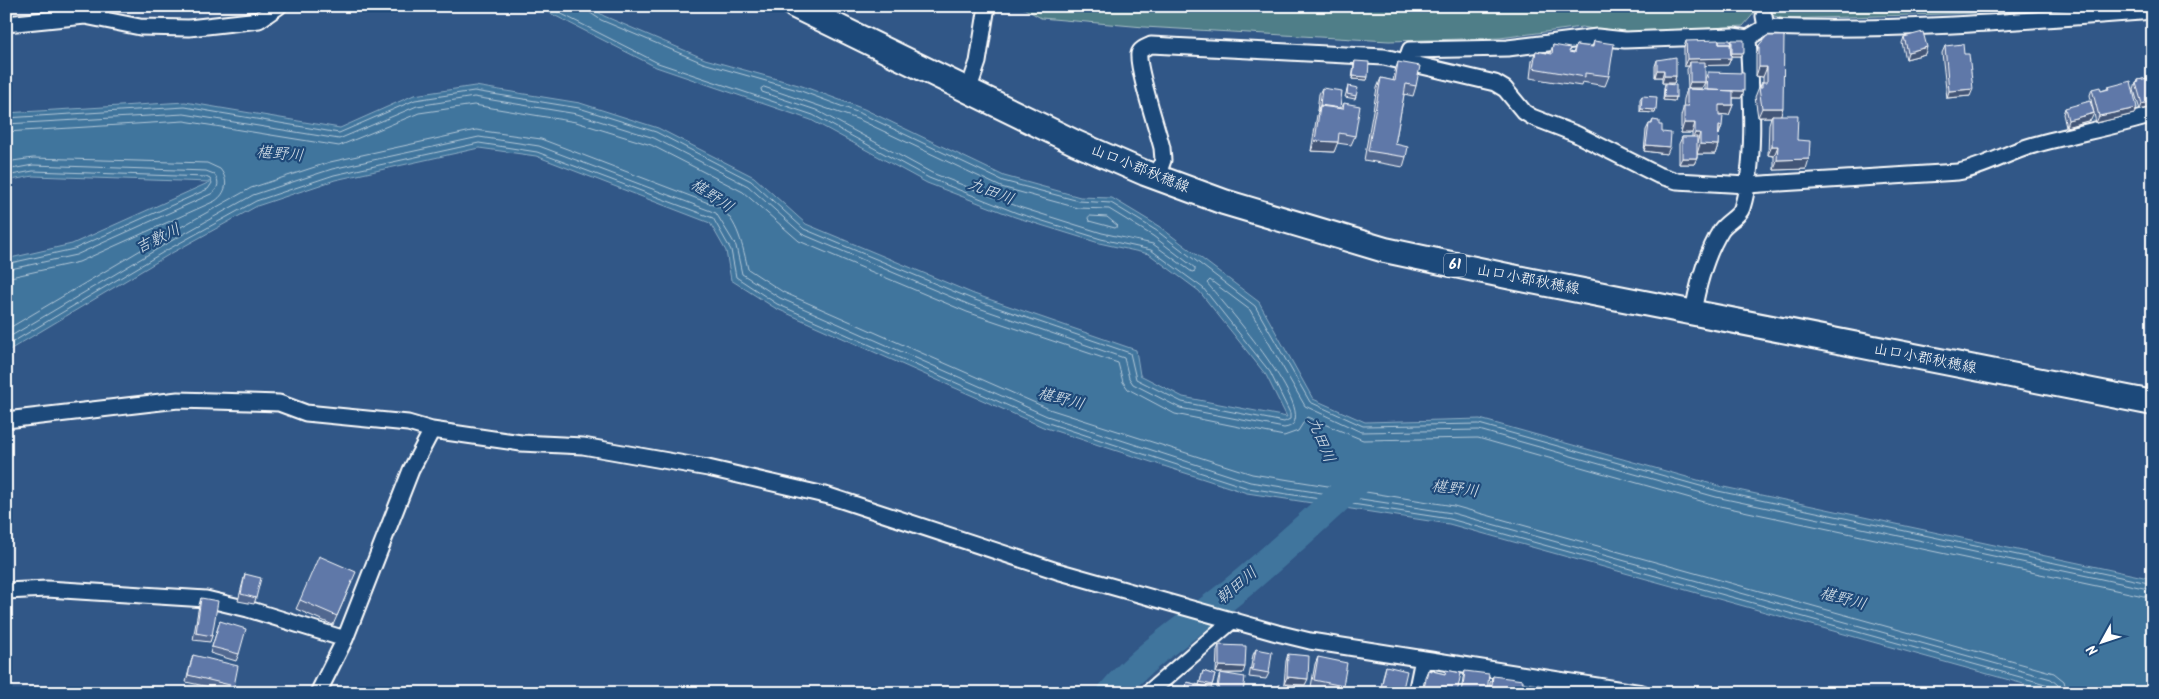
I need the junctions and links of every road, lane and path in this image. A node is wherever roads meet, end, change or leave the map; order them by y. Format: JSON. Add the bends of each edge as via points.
{"nodes":[{"id":1,"x":279,"y":6,"type":"edge"},
{"id":2,"x":795,"y":6,"type":"edge"},
{"id":3,"x":987,"y":6,"type":"edge"},
{"id":4,"x":2153,"y":12,"type":"edge"},
{"id":5,"x":6,"y":24,"type":"edge"},
{"id":6,"x":1748,"y":38,"type":"junction"},
{"id":7,"x":1406,"y":62,"type":"junction"},
{"id":8,"x":968,"y":91,"type":"junction"},
{"id":9,"x":2153,"y":115,"type":"edge"},
{"id":10,"x":1157,"y":177,"type":"junction"},
{"id":11,"x":1747,"y":185,"type":"junction"},
{"id":12,"x":1693,"y":312,"type":"junction"},
{"id":13,"x":2153,"y":403,"type":"edge"},
{"id":14,"x":6,"y":420,"type":"edge"},
{"id":15,"x":432,"y":430,"type":"junction"},
{"id":16,"x":6,"y":591,"type":"edge"},
{"id":17,"x":1228,"y":618,"type":"junction"},
{"id":18,"x":345,"y":639,"type":"junction"},
{"id":19,"x":1423,"y":659,"type":"junction"},
{"id":20,"x":1565,"y":687,"type":"edge"},
{"id":21,"x":318,"y":693,"type":"edge"},
{"id":22,"x":1148,"y":693,"type":"edge"},
{"id":23,"x":1416,"y":693,"type":"edge"},
{"id":24,"x":1642,"y":693,"type":"edge"}],
"edges":[{"from":1,"to":5,"type":"street","via":[[259,20],[190,28],[140,27],[85,16]]},
{"from":2,"to":8,"type":"main road","name":"山口小郡秋穂線","number":"61"},
{"from":3,"to":8,"type":"street","via":[[978,62]]},
{"from":4,"to":6,"type":"street","via":[[2004,24],[1831,30],[1765,21]]},
{"from":6,"to":7,"type":"street","via":[[1597,38],[1508,48],[1410,50]]},
{"from":6,"to":11,"type":"street","via":[[1751,104]]},
{"from":7,"to":10,"type":"street","via":[[1384,57],[1151,45],[1139,54],[1162,148],[1163,160]]},
{"from":7,"to":11,"type":"street","via":[[1495,83],[1505,89],[1524,112],[1658,175],[1677,181]]},
{"from":8,"to":10,"type":"main road","name":"山口小郡秋穂線","number":"61","via":[[1076,143]]},
{"from":9,"to":11,"type":"street","via":[[2035,145],[1958,172]]},
{"from":10,"to":12,"type":"main road","name":"山口小郡秋穂線","number":"61","via":[[1224,202],[1385,250]]},
{"from":11,"to":12,"type":"street","via":[[1741,211],[1722,228],[1714,245],[1699,282]]},
{"from":12,"to":13,"type":"main road","name":"山口小郡秋穂線","number":"61"},
{"from":14,"to":15,"type":"street","via":[[178,400],[240,401],[279,403],[306,413],[408,423]]},
{"from":15,"to":17,"type":"street","via":[[521,443],[583,446],[708,468],[819,494],[1057,571]]},
{"from":15,"to":18,"type":"street","via":[[411,470]]},
{"from":16,"to":18,"type":"street","via":[[47,589],[206,599]]},
{"from":17,"to":19,"type":"street","via":[[1310,641]]},
{"from":17,"to":22,"type":"street"},
{"from":18,"to":21,"type":"street"},
{"from":19,"to":20,"type":"street"},
{"from":19,"to":23,"type":"street"},
{"from":20,"to":24,"type":"street"}]}
